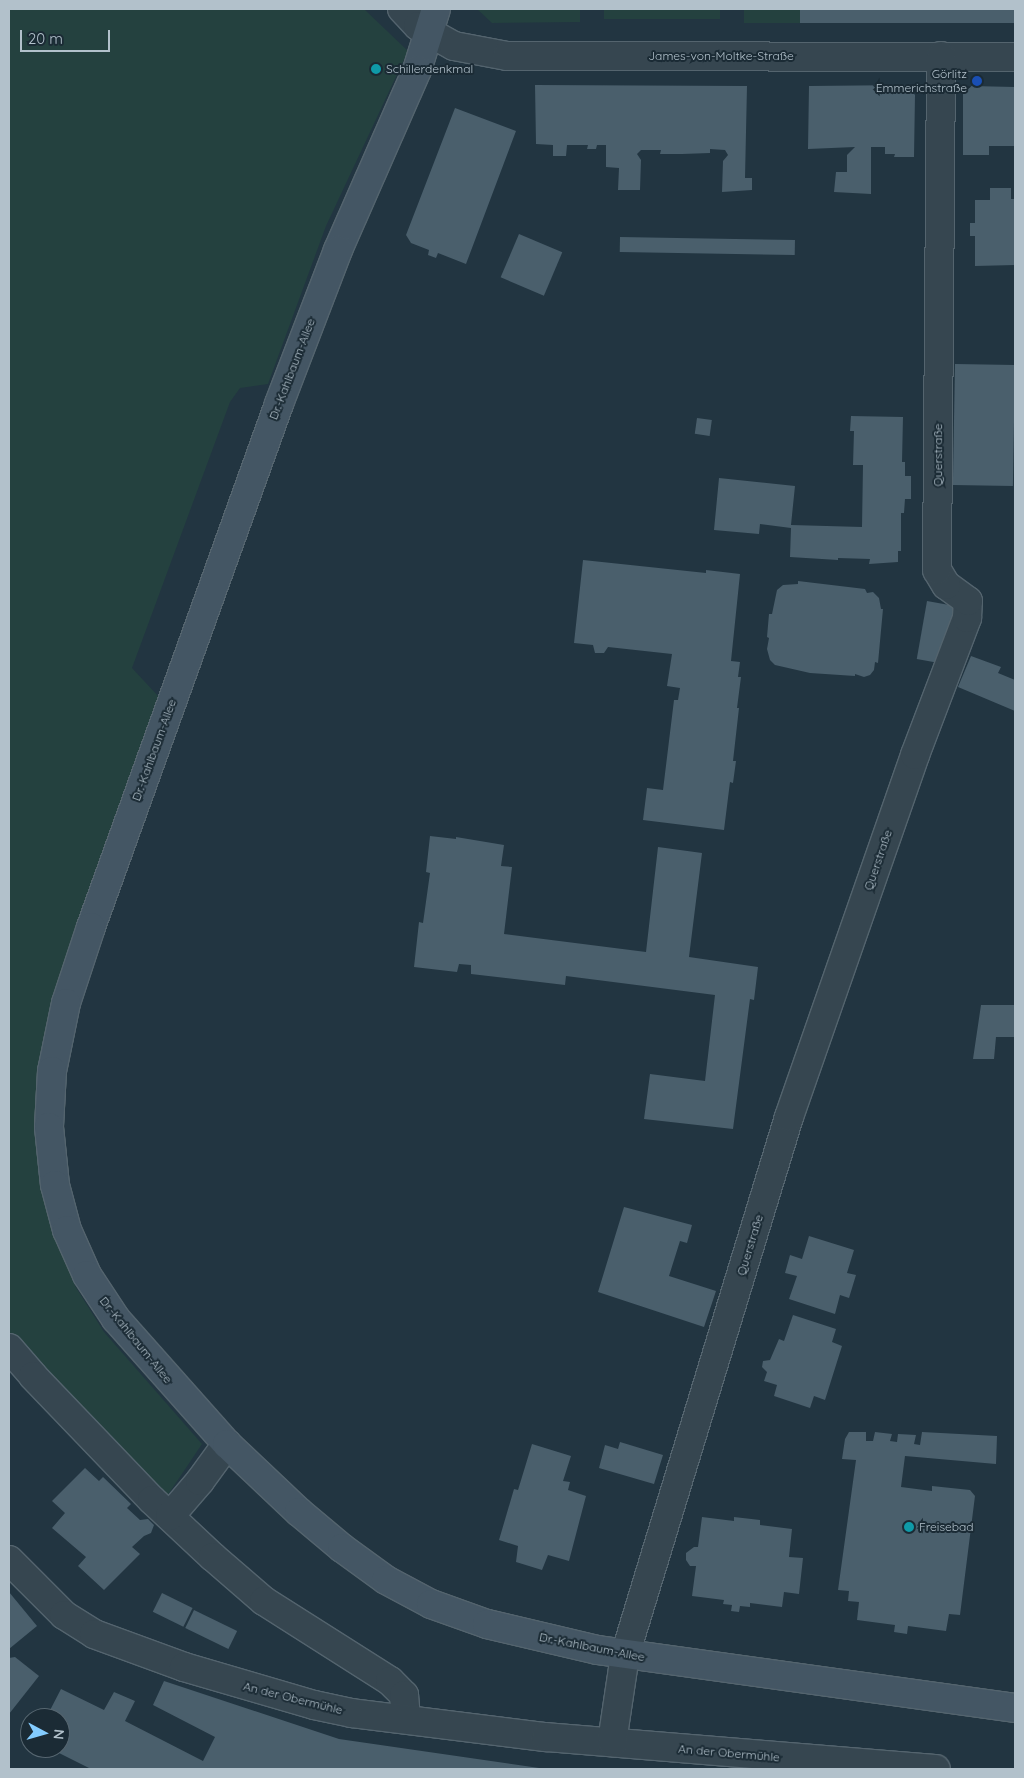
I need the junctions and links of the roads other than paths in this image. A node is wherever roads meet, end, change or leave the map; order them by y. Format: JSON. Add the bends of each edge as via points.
{"nodes":[{"id":1,"x":402,"y":9,"type":"edge"},
{"id":2,"x":433,"y":21,"type":"edge"},
{"id":3,"x":941,"y":56,"type":"junction"},
{"id":4,"x":1015,"y":56,"type":"edge"},
{"id":5,"x":9,"y":1348,"type":"edge"},
{"id":6,"x":227,"y":1444,"type":"junction"},
{"id":7,"x":170,"y":1516,"type":"junction"},
{"id":8,"x":9,"y":1560,"type":"edge"},
{"id":9,"x":625,"y":1655,"type":"junction"},
{"id":10,"x":1015,"y":1708,"type":"edge"},
{"id":11,"x":406,"y":1718,"type":"junction"},
{"id":12,"x":612,"y":1742,"type":"junction"},
{"id":13,"x":936,"y":1769,"type":"edge"}],
"edges":[{"from":1,"to":2,"type":"street","name":"James-von-Moltke-Straße","via":[[418,26]]},
{"from":2,"to":3,"type":"street","name":"James-von-Moltke-Straße","via":[[454,46],[507,56]]},
{"from":2,"to":6,"type":"main road","name":"Dr.-Kahlbaum-Allee","via":[[414,78],[338,250],[279,404],[91,927],[66,1003],[52,1071],[51,1163],[60,1208],[77,1253],[95,1289],[116,1319]]},
{"from":3,"to":4,"type":"street","name":"James-von-Moltke-Straße"},
{"from":3,"to":9,"type":"street","name":"Querstraße","via":[[937,570],[946,585],[968,601],[968,618],[915,756],[789,1117]]},
{"from":5,"to":7,"type":"street"},
{"from":6,"to":7,"type":"street"},
{"from":6,"to":9,"type":"main road","name":"Dr.-Kahlbaum-Allee","via":[[342,1548],[408,1592],[447,1611],[487,1624]]},
{"from":7,"to":11,"type":"street","via":[[264,1600],[390,1681],[404,1695]]},
{"from":8,"to":11,"type":"street","name":"An der Obermühle","via":[[64,1615],[94,1634],[118,1644],[314,1705]]},
{"from":9,"to":10,"type":"main road","name":"Dr.-Kahlbaum-Allee"},
{"from":9,"to":12,"type":"street"},
{"from":11,"to":12,"type":"street","name":"An der Obermühle","via":[[546,1737]]},
{"from":12,"to":13,"type":"street","name":"An der Obermühle"}]}
